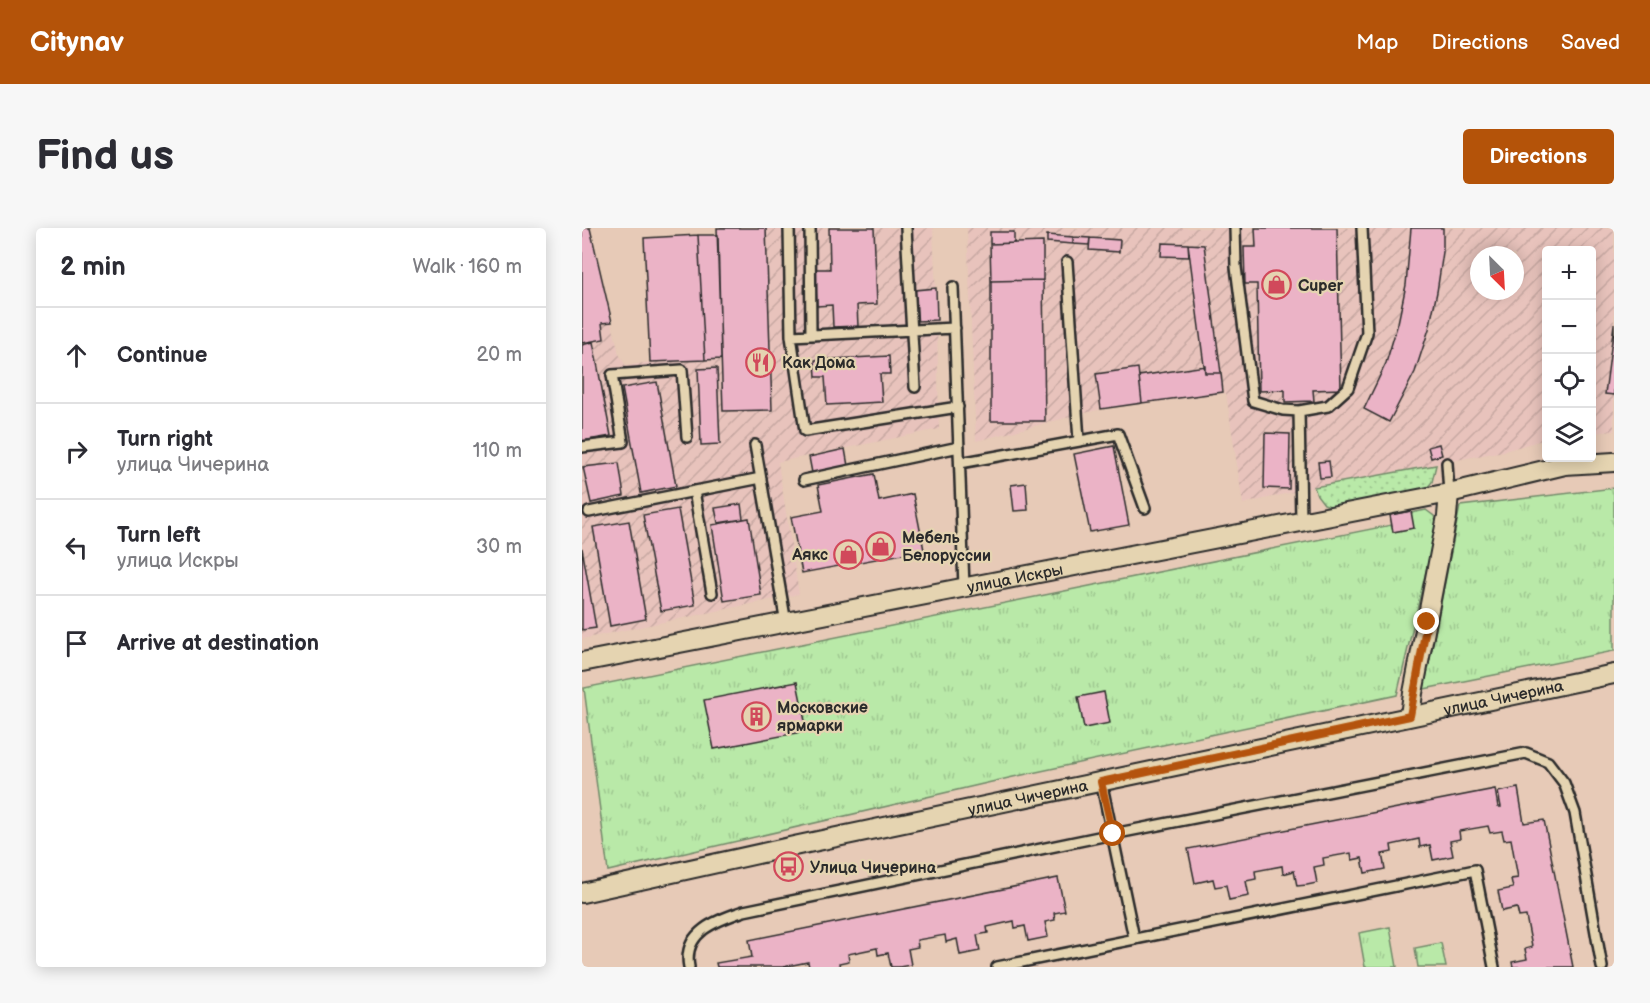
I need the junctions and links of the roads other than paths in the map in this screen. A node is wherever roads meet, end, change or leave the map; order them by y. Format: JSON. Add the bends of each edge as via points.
{"nodes":[{"id":1,"x":789,"y":228,"type":"edge"},
{"id":2,"x":810,"y":228,"type":"edge"},
{"id":3,"x":906,"y":228,"type":"edge"},
{"id":4,"x":1235,"y":228,"type":"edge"},
{"id":5,"x":1362,"y":228,"type":"edge"},
{"id":6,"x":1067,"y":262,"type":"dead end"},
{"id":7,"x":953,"y":287,"type":"dead end"},
{"id":8,"x":955,"y":328,"type":"junction"},
{"id":9,"x":912,"y":330,"type":"junction"},
{"id":10,"x":811,"y":334,"type":"junction"},
{"id":11,"x":792,"y":336,"type":"junction"},
{"id":12,"x":915,"y":387,"type":"dead end"},
{"id":13,"x":958,"y":407,"type":"junction"},
{"id":14,"x":1299,"y":411,"type":"junction"},
{"id":15,"x":687,"y":437,"type":"dead end"},
{"id":16,"x":1079,"y":441,"type":"junction"},
{"id":17,"x":755,"y":445,"type":"dead end"},
{"id":18,"x":582,"y":447,"type":"edge"},
{"id":19,"x":959,"y":447,"type":"junction"},
{"id":20,"x":1614,"y":462,"type":"edge"},
{"id":21,"x":960,"y":463,"type":"junction"},
{"id":22,"x":1447,"y":463,"type":"dead end"},
{"id":23,"x":761,"y":478,"type":"junction"},
{"id":24,"x":804,"y":480,"type":"dead end"},
{"id":25,"x":694,"y":491,"type":"junction"},
{"id":26,"x":1449,"y":493,"type":"junction"},
{"id":27,"x":1145,"y":508,"type":"dead end"},
{"id":28,"x":589,"y":512,"type":"dead end"},
{"id":29,"x":1301,"y":521,"type":"junction"},
{"id":30,"x":964,"y":587,"type":"junction"},
{"id":31,"x":712,"y":593,"type":"dead end"},
{"id":32,"x":786,"y":623,"type":"junction"},
{"id":33,"x":582,"y":662,"type":"edge"},
{"id":34,"x":1614,"y":674,"type":"edge"},
{"id":35,"x":1410,"y":716,"type":"junction"},
{"id":36,"x":1101,"y":782,"type":"junction"},
{"id":37,"x":1113,"y":834,"type":"junction"},
{"id":38,"x":582,"y":893,"type":"edge"},
{"id":39,"x":1134,"y":938,"type":"junction"},
{"id":40,"x":689,"y":967,"type":"edge"},
{"id":41,"x":997,"y":967,"type":"edge"},
{"id":42,"x":1494,"y":967,"type":"edge"},
{"id":43,"x":1602,"y":967,"type":"edge"}],
"edges":[{"from":1,"to":11,"type":"lane"},
{"from":2,"to":10,"type":"lane"},
{"from":3,"to":9,"type":"lane"},
{"from":4,"to":14,"type":"lane","via":[[1236,267],[1253,401]]},
{"from":5,"to":14,"type":"lane","via":[[1367,333],[1348,388],[1328,406]]},
{"from":6,"to":16,"type":"lane"},
{"from":7,"to":8,"type":"lane"},
{"from":8,"to":9,"type":"lane"},
{"from":8,"to":13,"type":"lane"},
{"from":9,"to":10,"type":"lane"},
{"from":9,"to":12,"type":"lane"},
{"from":10,"to":11,"type":"lane"},
{"from":11,"to":13,"type":"lane","via":[[805,431]]},
{"from":13,"to":19,"type":"lane"},
{"from":14,"to":29,"type":"lane"},
{"from":15,"to":18,"type":"lane","via":[[682,370],[612,375],[623,442]]},
{"from":16,"to":21,"type":"lane"},
{"from":16,"to":27,"type":"lane","via":[[1118,434]]},
{"from":17,"to":23,"type":"lane"},
{"from":19,"to":21,"type":"lane"},
{"from":19,"to":24,"type":"lane"},
{"from":20,"to":26,"type":"street","name":"улица Искры","via":[[1566,465]]},
{"from":21,"to":30,"type":"lane"},
{"from":22,"to":26,"type":"lane"},
{"from":23,"to":25,"type":"lane"},
{"from":23,"to":32,"type":"lane"},
{"from":25,"to":28,"type":"lane"},
{"from":25,"to":31,"type":"lane"},
{"from":26,"to":29,"type":"street","name":"улица Искры"},
{"from":26,"to":35,"type":"street"},
{"from":29,"to":30,"type":"street","name":"улица Искры"},
{"from":30,"to":32,"type":"street","name":"улица Искры"},
{"from":32,"to":33,"type":"street","name":"улица Искры"},
{"from":34,"to":35,"type":"street","name":"улица Чичерина"},
{"from":35,"to":36,"type":"street","name":"улица Чичерина"},
{"from":36,"to":37,"type":"lane"},
{"from":36,"to":38,"type":"street","name":"улица Чичерина"},
{"from":37,"to":39,"type":"lane"},
{"from":37,"to":40,"type":"lane","via":[[744,911],[711,923],[698,933],[689,947]]},
{"from":37,"to":43,"type":"lane","via":[[1526,753],[1548,762],[1564,783],[1575,813]]},
{"from":39,"to":41,"type":"lane"},
{"from":39,"to":42,"type":"lane","via":[[1475,870]]}]}
